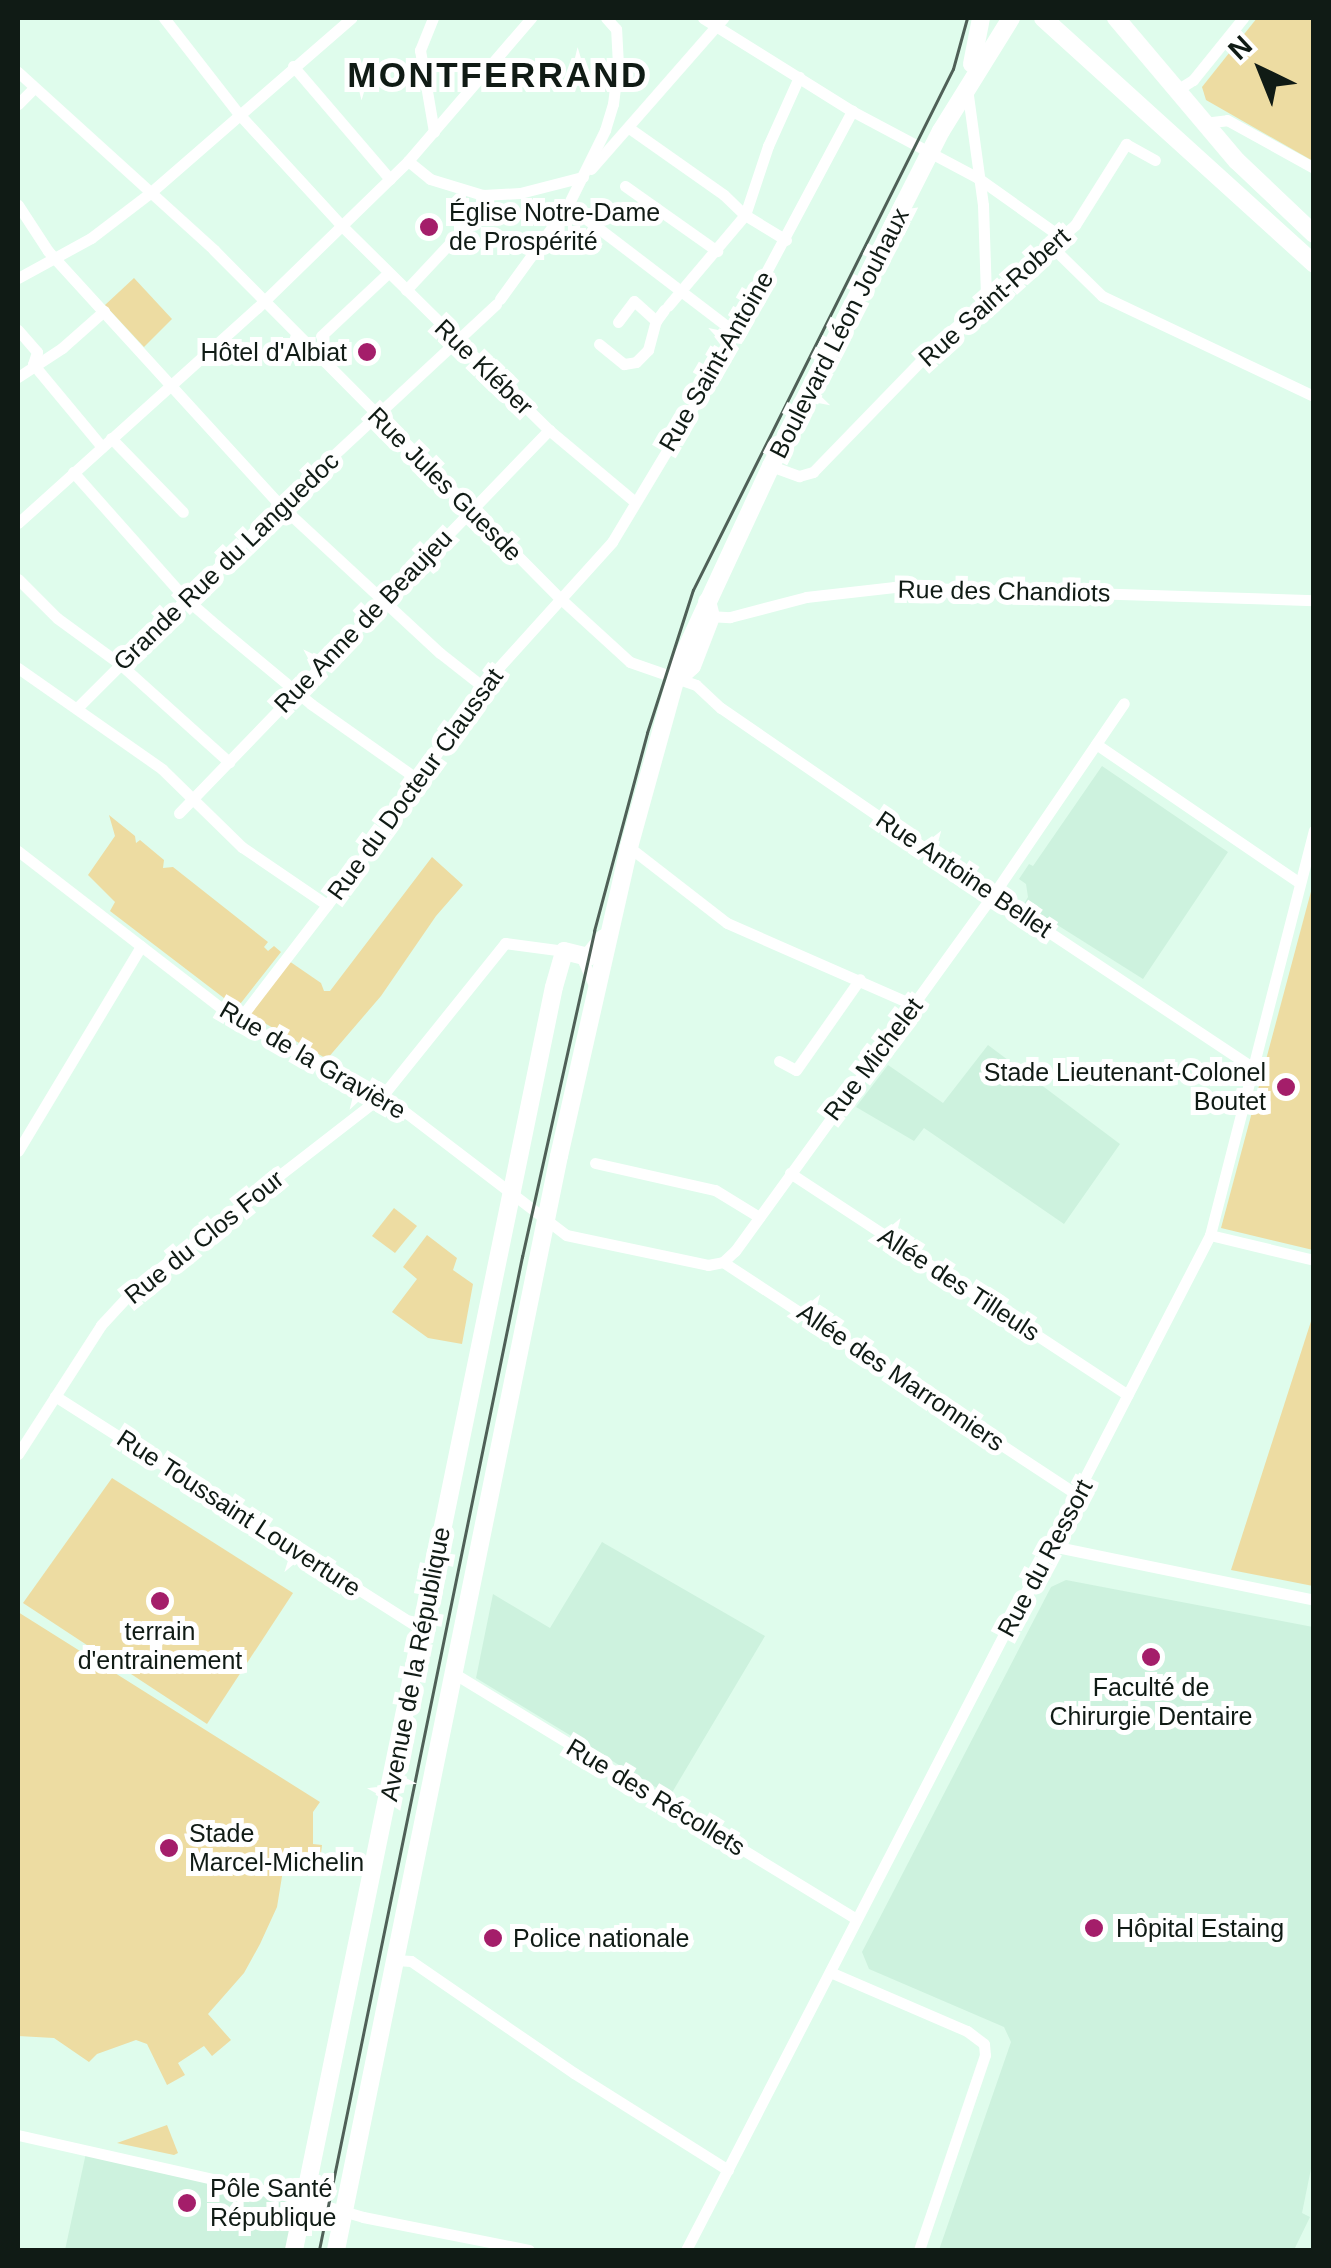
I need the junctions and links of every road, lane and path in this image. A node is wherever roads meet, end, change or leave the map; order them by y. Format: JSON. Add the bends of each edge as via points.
{"nodes":[{"id":1,"x":164,"y":18,"type":"edge"},
{"id":2,"x":351,"y":18,"type":"edge"},
{"id":3,"x":433,"y":18,"type":"edge"},
{"id":4,"x":531,"y":18,"type":"edge"},
{"id":5,"x":607,"y":18,"type":"edge"},
{"id":6,"x":702,"y":18,"type":"edge"},
{"id":7,"x":981,"y":18,"type":"edge"},
{"id":8,"x":1012,"y":18,"type":"edge"},
{"id":9,"x":1043,"y":18,"type":"edge"},
{"id":10,"x":1116,"y":18,"type":"edge"},
{"id":11,"x":1243,"y":18,"type":"edge"},
{"id":12,"x":720,"y":22,"type":"edge"},
{"id":13,"x":293,"y":66,"type":"junction"},
{"id":14,"x":18,"y":72,"type":"edge"},
{"id":15,"x":798,"y":76,"type":"junction"},
{"id":16,"x":966,"y":84,"type":"junction"},
{"id":17,"x":33,"y":88,"type":"junction"},
{"id":18,"x":1177,"y":90,"type":"junction"},
{"id":19,"x":18,"y":104,"type":"edge"},
{"id":20,"x":852,"y":111,"type":"junction"},
{"id":21,"x":238,"y":113,"type":"junction"},
{"id":22,"x":1204,"y":123,"type":"junction"},
{"id":23,"x":630,"y":128,"type":"junction"},
{"id":24,"x":434,"y":132,"type":"junction"},
{"id":25,"x":922,"y":150,"type":"junction"},
{"id":26,"x":1155,"y":160,"type":"dead end"},
{"id":27,"x":408,"y":162,"type":"junction"},
{"id":28,"x":1314,"y":168,"type":"edge"},
{"id":29,"x":582,"y":177,"type":"junction"},
{"id":30,"x":978,"y":178,"type":"junction"},
{"id":31,"x":390,"y":179,"type":"junction"},
{"id":32,"x":624,"y":186,"type":"dead end"},
{"id":33,"x":150,"y":193,"type":"junction"},
{"id":34,"x":483,"y":195,"type":"junction"},
{"id":35,"x":18,"y":205,"type":"edge"},
{"id":36,"x":568,"y":205,"type":"junction"},
{"id":37,"x":745,"y":216,"type":"junction"},
{"id":38,"x":341,"y":225,"type":"junction"},
{"id":39,"x":1314,"y":234,"type":"edge"},
{"id":40,"x":786,"y":240,"type":"junction"},
{"id":41,"x":1056,"y":241,"type":"junction"},
{"id":42,"x":717,"y":250,"type":"junction"},
{"id":43,"x":55,"y":258,"type":"junction"},
{"id":44,"x":1314,"y":264,"type":"edge"},
{"id":45,"x":388,"y":272,"type":"junction"},
{"id":46,"x":18,"y":278,"type":"edge"},
{"id":47,"x":406,"y":290,"type":"junction"},
{"id":48,"x":680,"y":291,"type":"junction"},
{"id":49,"x":986,"y":298,"type":"junction"},
{"id":50,"x":264,"y":301,"type":"junction"},
{"id":51,"x":104,"y":311,"type":"junction"},
{"id":52,"x":656,"y":321,"type":"junction"},
{"id":53,"x":618,"y":322,"type":"dead end"},
{"id":54,"x":18,"y":330,"type":"edge"},
{"id":55,"x":735,"y":332,"type":"junction"},
{"id":56,"x":321,"y":336,"type":"dead end"},
{"id":57,"x":459,"y":343,"type":"junction"},
{"id":58,"x":600,"y":344,"type":"dead end"},
{"id":59,"x":33,"y":364,"type":"junction"},
{"id":60,"x":18,"y":376,"type":"edge"},
{"id":61,"x":172,"y":384,"type":"junction"},
{"id":62,"x":1314,"y":396,"type":"edge"},
{"id":63,"x":376,"y":416,"type":"junction"},
{"id":64,"x":549,"y":430,"type":"junction"},
{"id":65,"x":106,"y":442,"type":"junction"},
{"id":66,"x":771,"y":466,"type":"junction"},
{"id":67,"x":73,"y":472,"type":"junction"},
{"id":68,"x":634,"y":501,"type":"junction"},
{"id":69,"x":280,"y":505,"type":"junction"},
{"id":70,"x":472,"y":510,"type":"junction"},
{"id":71,"x":183,"y":512,"type":"dead end"},
{"id":72,"x":18,"y":523,"type":"edge"},
{"id":73,"x":18,"y":579,"type":"edge"},
{"id":74,"x":186,"y":598,"type":"junction"},
{"id":75,"x":382,"y":600,"type":"junction"},
{"id":76,"x":562,"y":600,"type":"junction"},
{"id":77,"x":1314,"y":600,"type":"edge"},
{"id":78,"x":708,"y":604,"type":"junction"},
{"id":79,"x":630,"y":662,"type":"joint"},
{"id":80,"x":120,"y":664,"type":"junction"},
{"id":81,"x":18,"y":668,"type":"edge"},
{"id":82,"x":678,"y":678,"type":"junction"},
{"id":83,"x":482,"y":686,"type":"junction"},
{"id":84,"x":297,"y":689,"type":"junction"},
{"id":85,"x":1124,"y":703,"type":"dead end"},
{"id":86,"x":77,"y":708,"type":"junction"},
{"id":87,"x":1096,"y":744,"type":"junction"},
{"id":88,"x":229,"y":762,"type":"junction"},
{"id":89,"x":420,"y":781,"type":"junction"},
{"id":90,"x":193,"y":800,"type":"junction"},
{"id":91,"x":179,"y":813,"type":"dead end"},
{"id":92,"x":1314,"y":830,"type":"edge"},
{"id":93,"x":629,"y":847,"type":"junction"},
{"id":94,"x":18,"y":851,"type":"edge"},
{"id":95,"x":1298,"y":882,"type":"junction"},
{"id":96,"x":994,"y":895,"type":"junction"},
{"id":97,"x":327,"y":904,"type":"junction"},
{"id":98,"x":609,"y":929,"type":"junction"},
{"id":99,"x":141,"y":946,"type":"junction"},
{"id":100,"x":573,"y":953,"type":"junction"},
{"id":101,"x":860,"y":979,"type":"junction"},
{"id":102,"x":597,"y":994,"type":"junction"},
{"id":103,"x":914,"y":1005,"type":"junction"},
{"id":104,"x":238,"y":1020,"type":"junction"},
{"id":105,"x":779,"y":1061,"type":"dead end"},
{"id":106,"x":1252,"y":1067,"type":"junction"},
{"id":107,"x":383,"y":1095,"type":"junction"},
{"id":108,"x":18,"y":1151,"type":"edge"},
{"id":109,"x":595,"y":1163,"type":"dead end"},
{"id":110,"x":790,"y":1173,"type":"junction"},
{"id":111,"x":513,"y":1196,"type":"junction"},
{"id":112,"x":759,"y":1217,"type":"junction"},
{"id":113,"x":546,"y":1222,"type":"junction"},
{"id":114,"x":1210,"y":1235,"type":"junction"},
{"id":115,"x":1314,"y":1260,"type":"edge"},
{"id":116,"x":723,"y":1262,"type":"junction"},
{"id":117,"x":1128,"y":1395,"type":"junction"},
{"id":118,"x":55,"y":1396,"type":"junction"},
{"id":119,"x":18,"y":1454,"type":"edge"},
{"id":120,"x":1078,"y":1496,"type":"junction"},
{"id":121,"x":1052,"y":1546,"type":"junction"},
{"id":122,"x":1314,"y":1600,"type":"edge"},
{"id":123,"x":422,"y":1630,"type":"junction"},
{"id":124,"x":455,"y":1674,"type":"junction"},
{"id":125,"x":856,"y":1919,"type":"junction"},
{"id":126,"x":396,"y":1960,"type":"junction"},
{"id":127,"x":830,"y":1972,"type":"junction"},
{"id":128,"x":18,"y":2135,"type":"edge"},
{"id":129,"x":728,"y":2170,"type":"junction"},
{"id":130,"x":305,"y":2200,"type":"junction"},
{"id":131,"x":337,"y":2208,"type":"junction"},
{"id":132,"x":294,"y":2250,"type":"edge"},
{"id":133,"x":336,"y":2250,"type":"edge"},
{"id":134,"x":529,"y":2250,"type":"edge"},
{"id":135,"x":686,"y":2250,"type":"edge"},
{"id":136,"x":919,"y":2250,"type":"edge"}],
"edges":[{"from":1,"to":21,"type":"street","name":"Rue Kléber"},
{"from":2,"to":13,"type":"street"},
{"from":3,"to":24,"type":"street","via":[[420,50]]},
{"from":4,"to":24,"type":"street"},
{"from":5,"to":29,"type":"street","via":[[616,29],[614,104]]},
{"from":6,"to":12,"type":"street"},
{"from":7,"to":16,"type":"main road","name":"Boulevard Léon Jouhaux"},
{"from":8,"to":16,"type":"main road","name":"Boulevard Léon Jouhaux"},
{"from":9,"to":44,"type":"main road"},
{"from":10,"to":18,"type":"main road"},
{"from":11,"to":18,"type":"street","via":[[1193,80]]},
{"from":12,"to":15,"type":"street"},
{"from":12,"to":23,"type":"street"},
{"from":13,"to":21,"type":"street"},
{"from":13,"to":31,"type":"street"},
{"from":14,"to":17,"type":"street","name":"Rue Jules Guesde"},
{"from":15,"to":20,"type":"street"},
{"from":15,"to":37,"type":"street"},
{"from":16,"to":25,"type":"main road","name":"Boulevard Léon Jouhaux"},
{"from":16,"to":30,"type":"street"},
{"from":17,"to":19,"type":"street"},
{"from":17,"to":33,"type":"street","name":"Rue Jules Guesde"},
{"from":18,"to":22,"type":"main road"},
{"from":20,"to":25,"type":"street"},
{"from":20,"to":40,"type":"street","name":"Rue Saint-Antoine"},
{"from":21,"to":33,"type":"street"},
{"from":21,"to":38,"type":"street","name":"Rue Kléber"},
{"from":22,"to":28,"type":"street","via":[[1227,120]]},
{"from":22,"to":39,"type":"main road"},
{"from":23,"to":29,"type":"street"},
{"from":23,"to":37,"type":"street"},
{"from":24,"to":27,"type":"street"},
{"from":25,"to":30,"type":"street"},
{"from":25,"to":66,"type":"main road","name":"Boulevard Léon Jouhaux"},
{"from":26,"to":41,"type":"street","name":"Rue Saint-Robert","via":[[1126,144],[1098,192]]},
{"from":27,"to":31,"type":"street"},
{"from":27,"to":34,"type":"street","via":[[430,179]]},
{"from":29,"to":34,"type":"street"},
{"from":29,"to":36,"type":"street","name":"Grande Rue du Languedoc"},
{"from":30,"to":41,"type":"street"},
{"from":30,"to":49,"type":"street"},
{"from":31,"to":38,"type":"street"},
{"from":32,"to":42,"type":"street"},
{"from":33,"to":43,"type":"street"},
{"from":33,"to":50,"type":"street","name":"Rue Jules Guesde"},
{"from":34,"to":47,"type":"street","via":[[478,212]]},
{"from":35,"to":43,"type":"street"},
{"from":36,"to":48,"type":"street"},
{"from":36,"to":57,"type":"street","name":"Grande Rue du Languedoc"},
{"from":37,"to":40,"type":"street"},
{"from":37,"to":42,"type":"street"},
{"from":38,"to":45,"type":"street","name":"Rue Kléber"},
{"from":38,"to":50,"type":"street"},
{"from":40,"to":55,"type":"street","name":"Rue Saint-Antoine"},
{"from":41,"to":49,"type":"street","name":"Rue Saint-Robert"},
{"from":41,"to":62,"type":"street","via":[[1080,279],[1102,296]]},
{"from":42,"to":48,"type":"street"},
{"from":43,"to":46,"type":"street"},
{"from":43,"to":51,"type":"street"},
{"from":45,"to":47,"type":"street","name":"Rue Kléber"},
{"from":45,"to":56,"type":"street"},
{"from":47,"to":57,"type":"street","name":"Rue Kléber"},
{"from":48,"to":52,"type":"street"},
{"from":48,"to":55,"type":"street"},
{"from":49,"to":66,"type":"street","name":"Rue Saint-Robert","via":[[806,477]]},
{"from":50,"to":61,"type":"street"},
{"from":50,"to":63,"type":"street","name":"Rue Jules Guesde"},
{"from":51,"to":59,"type":"street"},
{"from":51,"to":61,"type":"street"},
{"from":52,"to":53,"type":"street","via":[[634,302]]},
{"from":52,"to":58,"type":"street","via":[[648,350],[636,362],[624,364]]},
{"from":54,"to":59,"type":"street","via":[[36,352]]},
{"from":55,"to":68,"type":"street","name":"Rue Saint-Antoine"},
{"from":57,"to":63,"type":"street","name":"Grande Rue du Languedoc"},
{"from":57,"to":64,"type":"street","name":"Rue Kléber"},
{"from":59,"to":60,"type":"street"},
{"from":59,"to":65,"type":"street"},
{"from":61,"to":65,"type":"street"},
{"from":61,"to":69,"type":"street"},
{"from":63,"to":69,"type":"street","name":"Grande Rue du Languedoc"},
{"from":63,"to":70,"type":"street","name":"Rue Jules Guesde"},
{"from":64,"to":68,"type":"street","name":"Rue Kléber"},
{"from":64,"to":70,"type":"street","name":"Rue Anne de Beaujeu"},
{"from":65,"to":67,"type":"street"},
{"from":65,"to":71,"type":"street"},
{"from":66,"to":78,"type":"main road","name":"Boulevard Léon Jouhaux"},
{"from":67,"to":72,"type":"street"},
{"from":67,"to":74,"type":"street"},
{"from":68,"to":76,"type":"street","name":"Rue Saint-Antoine","via":[[612,542]]},
{"from":69,"to":74,"type":"street","name":"Grande Rue du Languedoc"},
{"from":69,"to":75,"type":"street"},
{"from":70,"to":75,"type":"street","name":"Rue Anne de Beaujeu"},
{"from":70,"to":76,"type":"street","name":"Rue Jules Guesde"},
{"from":73,"to":80,"type":"street"},
{"from":74,"to":80,"type":"street","name":"Grande Rue du Languedoc"},
{"from":74,"to":84,"type":"street"},
{"from":75,"to":83,"type":"street"},
{"from":75,"to":84,"type":"street","name":"Rue Anne de Beaujeu"},
{"from":76,"to":79,"type":"street","name":"Rue Jules Guesde"},
{"from":76,"to":83,"type":"street","name":"Rue du Docteur Claussat"},
{"from":77,"to":78,"type":"street","name":"Rue des Chandiots","via":[[894,587],[806,597],[730,617]]},
{"from":78,"to":82,"type":"main road","name":"Boulevard Léon Jouhaux"},
{"from":79,"to":82,"type":"street","name":"Rue Antoine Bellet"},
{"from":80,"to":86,"type":"street","name":"Grande Rue du Languedoc"},
{"from":80,"to":88,"type":"street"},
{"from":81,"to":86,"type":"street"},
{"from":82,"to":93,"type":"main road","name":"Avenue de la République"},
{"from":82,"to":96,"type":"street","name":"Rue Antoine Bellet"},
{"from":83,"to":89,"type":"street","name":"Rue du Docteur Claussat"},
{"from":84,"to":88,"type":"street","name":"Rue Anne de Beaujeu"},
{"from":84,"to":89,"type":"street"},
{"from":85,"to":87,"type":"street","name":"Rue Michelet"},
{"from":86,"to":90,"type":"street","via":[[162,769]]},
{"from":87,"to":95,"type":"street"},
{"from":87,"to":96,"type":"street","name":"Rue Michelet"},
{"from":88,"to":90,"type":"street","name":"Rue Anne de Beaujeu"},
{"from":89,"to":97,"type":"street","name":"Rue du Docteur Claussat"},
{"from":90,"to":91,"type":"street","name":"Rue Anne de Beaujeu"},
{"from":90,"to":97,"type":"street","via":[[242,848]]},
{"from":92,"to":95,"type":"street","name":"Rue du Ressort"},
{"from":93,"to":98,"type":"main road","name":"Avenue de la République"},
{"from":93,"to":101,"type":"street","via":[[726,923]]},
{"from":94,"to":99,"type":"street","name":"Rue de la Gravière"},
{"from":95,"to":106,"type":"street","name":"Rue du Ressort"},
{"from":96,"to":103,"type":"street","name":"Rue Michelet"},
{"from":96,"to":106,"type":"street","name":"Rue Antoine Bellet"},
{"from":97,"to":104,"type":"street","name":"Rue du Docteur Claussat"},
{"from":98,"to":100,"type":"main road","via":[[588,957]]},
{"from":98,"to":102,"type":"main road","name":"Avenue de la République"},
{"from":99,"to":104,"type":"street","name":"Rue de la Gravière"},
{"from":99,"to":108,"type":"street"},
{"from":100,"to":102,"type":"street"},
{"from":100,"to":107,"type":"street","name":"Rue du Clos Four","via":[[505,944]]},
{"from":100,"to":111,"type":"main road","name":"Avenue de la République"},
{"from":101,"to":103,"type":"street"},
{"from":101,"to":105,"type":"street","via":[[796,1070]]},
{"from":102,"to":113,"type":"main road","name":"Avenue de la République"},
{"from":103,"to":110,"type":"street","name":"Rue Michelet"},
{"from":104,"to":107,"type":"street","name":"Rue de la Gravière"},
{"from":106,"to":114,"type":"street","name":"Rue du Ressort"},
{"from":107,"to":111,"type":"street","name":"Rue de la Gravière"},
{"from":107,"to":118,"type":"street","name":"Rue du Clos Four","via":[[138,1285],[101,1325]]},
{"from":109,"to":112,"type":"street","via":[[715,1190]]},
{"from":110,"to":112,"type":"street","name":"Rue Michelet"},
{"from":110,"to":117,"type":"street","name":"Allée des Tilleuls"},
{"from":111,"to":113,"type":"street"},
{"from":111,"to":123,"type":"main road","name":"Avenue de la République"},
{"from":112,"to":116,"type":"street","name":"Rue Michelet"},
{"from":113,"to":116,"type":"street","via":[[596,1243]]},
{"from":113,"to":124,"type":"main road","name":"Avenue de la République"},
{"from":114,"to":115,"type":"street"},
{"from":114,"to":117,"type":"street","name":"Rue du Ressort"},
{"from":116,"to":120,"type":"street","name":"Allée des Marronniers"},
{"from":117,"to":120,"type":"street","name":"Rue du Ressort"},
{"from":118,"to":119,"type":"street","name":"Rue du Clos Four"},
{"from":118,"to":123,"type":"street","name":"Rue Toussaint Louverture"},
{"from":120,"to":121,"type":"street","name":"Rue du Ressort"},
{"from":121,"to":122,"type":"street"},
{"from":121,"to":125,"type":"street","name":"Rue du Ressort"},
{"from":123,"to":130,"type":"main road","name":"Avenue de la République"},
{"from":124,"to":125,"type":"street","name":"Rue des Récollets"},
{"from":124,"to":126,"type":"main road","name":"Avenue de la République"},
{"from":125,"to":127,"type":"street","name":"Rue du Ressort"},
{"from":126,"to":129,"type":"street","via":[[411,1961]]},
{"from":126,"to":131,"type":"main road","name":"Avenue de la République"},
{"from":127,"to":129,"type":"street","name":"Rue du Ressort"},
{"from":127,"to":136,"type":"street","via":[[967,2030],[984,2044]]},
{"from":128,"to":130,"type":"street"},
{"from":129,"to":135,"type":"street","name":"Rue du Ressort"},
{"from":130,"to":131,"type":"street"},
{"from":130,"to":132,"type":"main road","name":"Avenue de la République"},
{"from":131,"to":133,"type":"main road","name":"Avenue de la République"},
{"from":131,"to":134,"type":"street"}]}
